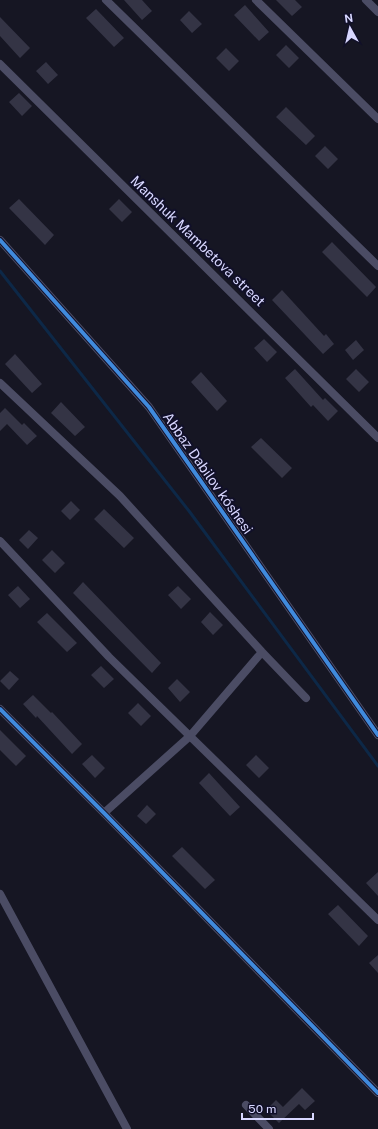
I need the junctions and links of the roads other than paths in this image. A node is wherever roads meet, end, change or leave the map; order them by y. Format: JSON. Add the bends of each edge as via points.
{"nodes":[{"id":1,"x":106,"y":0,"type":"edge"},
{"id":2,"x":256,"y":0,"type":"edge"},
{"id":3,"x":366,"y":0,"type":"edge"},
{"id":4,"x":378,"y":12,"type":"edge"},
{"id":5,"x":0,"y":64,"type":"edge"},
{"id":6,"x":378,"y":119,"type":"edge"},
{"id":7,"x":0,"y":240,"type":"edge"},
{"id":8,"x":378,"y":266,"type":"edge"},
{"id":9,"x":0,"y":383,"type":"edge"},
{"id":10,"x":378,"y":438,"type":"edge"},
{"id":11,"x":0,"y":541,"type":"edge"},
{"id":12,"x":262,"y":652,"type":"junction"},
{"id":13,"x":306,"y":698,"type":"dead end"},
{"id":14,"x":0,"y":709,"type":"edge"},
{"id":15,"x":378,"y":735,"type":"edge"},
{"id":16,"x":190,"y":736,"type":"junction"},
{"id":17,"x":104,"y":813,"type":"junction"},
{"id":18,"x":0,"y":894,"type":"edge"},
{"id":19,"x":378,"y":920,"type":"edge"},
{"id":20,"x":378,"y":1093,"type":"edge"},
{"id":21,"x":246,"y":1105,"type":"dead end"},
{"id":22,"x":128,"y":1129,"type":"edge"},
{"id":23,"x":269,"y":1129,"type":"edge"}],
"edges":[{"from":1,"to":8,"type":"street"},
{"from":2,"to":6,"type":"street"},
{"from":3,"to":4,"type":"street"},
{"from":5,"to":10,"type":"street","name":"Manshuk Mambetova street"},
{"from":7,"to":15,"type":"street","name":"Abbaz Dabilov kóshesi","via":[[149,407]]},
{"from":9,"to":12,"type":"street","via":[[120,496]]},
{"from":11,"to":16,"type":"street","via":[[109,657]]},
{"from":12,"to":13,"type":"street"},
{"from":12,"to":16,"type":"street"},
{"from":14,"to":17,"type":"street"},
{"from":16,"to":17,"type":"street"},
{"from":16,"to":19,"type":"street"},
{"from":17,"to":20,"type":"street"},
{"from":18,"to":22,"type":"street"},
{"from":21,"to":23,"type":"street"}]}
